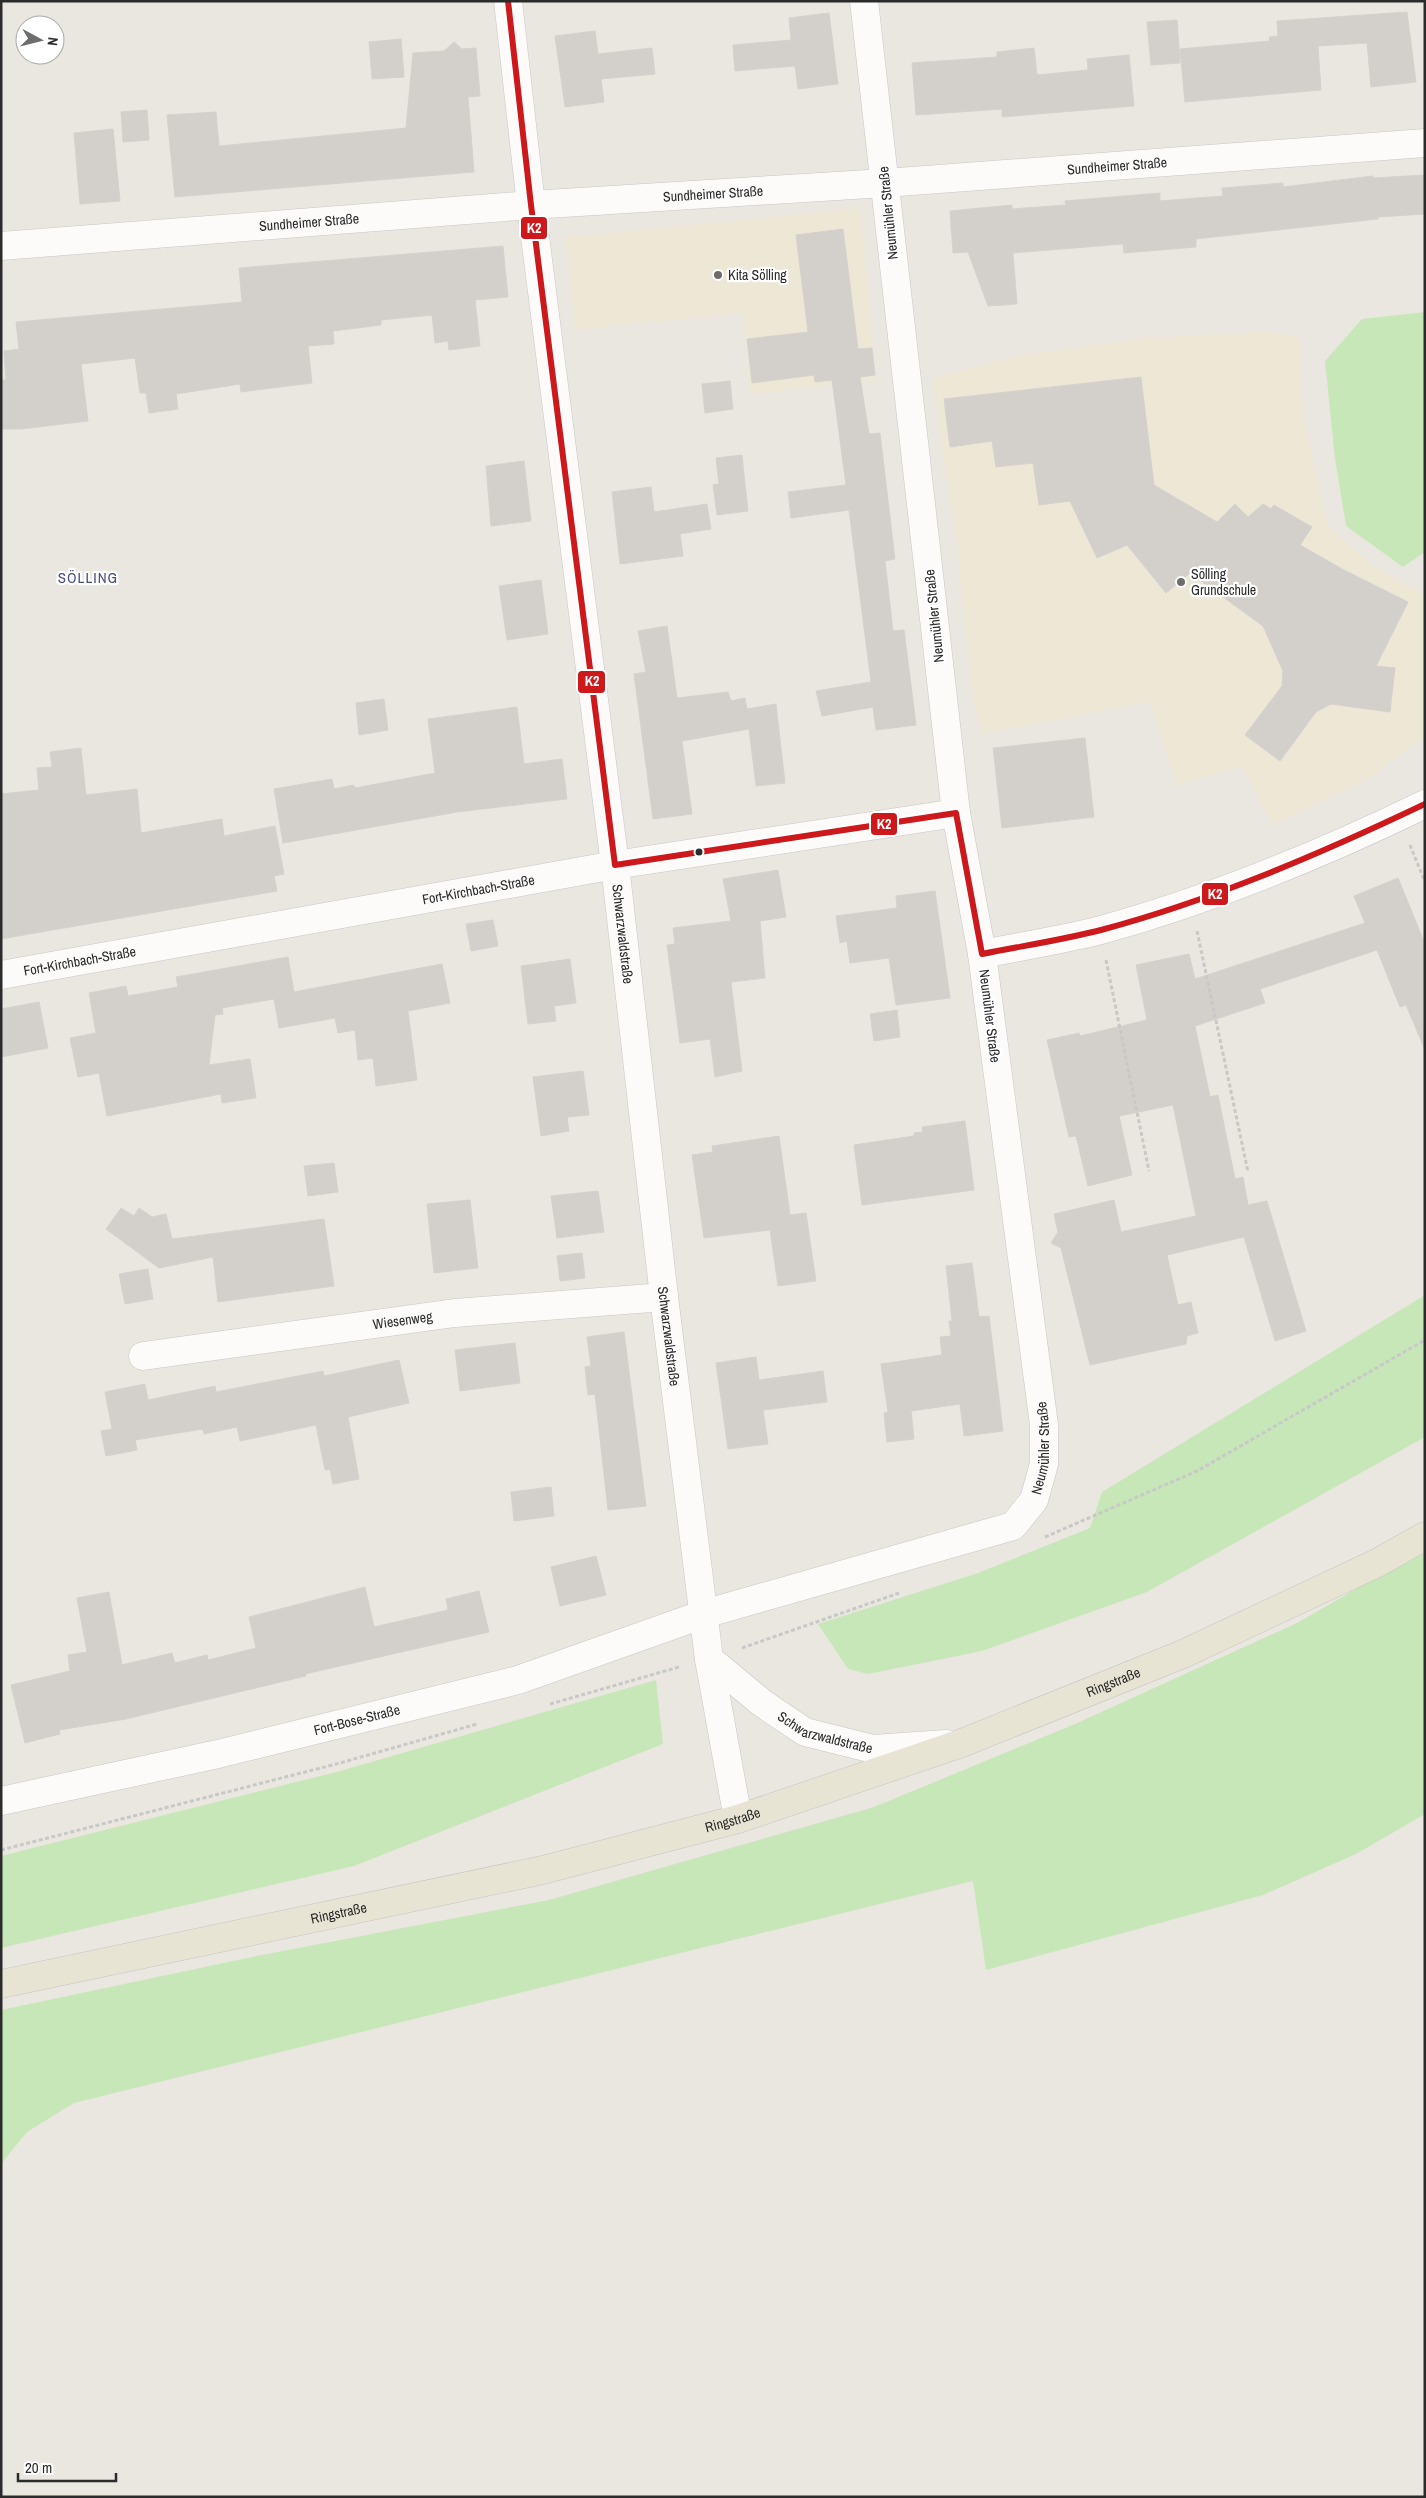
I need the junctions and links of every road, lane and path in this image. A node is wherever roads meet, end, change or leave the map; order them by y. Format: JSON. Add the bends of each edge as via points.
{"nodes":[{"id":1,"x":508,"y":1,"type":"edge"},
{"id":2,"x":864,"y":1,"type":"edge"},
{"id":3,"x":1425,"y":143,"type":"edge"},
{"id":4,"x":885,"y":183,"type":"junction"},
{"id":5,"x":531,"y":205,"type":"junction"},
{"id":6,"x":1,"y":246,"type":"edge"},
{"id":7,"x":1425,"y":804,"type":"edge"},
{"id":8,"x":956,"y":812,"type":"junction"},
{"id":9,"x":1398,"y":817,"type":"junction"},
{"id":10,"x":615,"y":865,"type":"junction"},
{"id":11,"x":1425,"y":882,"type":"edge"},
{"id":12,"x":1191,"y":901,"type":"junction"},
{"id":13,"x":1100,"y":930,"type":"junction"},
{"id":14,"x":982,"y":954,"type":"junction"},
{"id":15,"x":1,"y":975,"type":"edge"},
{"id":16,"x":1149,"y":1170,"type":"dead end"},
{"id":17,"x":1248,"y":1172,"type":"dead end"},
{"id":18,"x":664,"y":1297,"type":"junction"},
{"id":19,"x":143,"y":1356,"type":"dead end"},
{"id":20,"x":1425,"y":1536,"type":"edge"},
{"id":21,"x":704,"y":1614,"type":"junction"},
{"id":22,"x":710,"y":1659,"type":"junction"},
{"id":23,"x":962,"y":1743,"type":"junction"},
{"id":24,"x":1,"y":1801,"type":"edge"},
{"id":25,"x":738,"y":1819,"type":"junction"},
{"id":26,"x":1,"y":1984,"type":"edge"}],
"edges":[{"from":1,"to":5,"type":"street","name":"Schwarzwaldstraße"},
{"from":2,"to":4,"type":"street","name":"Neumühler Straße"},
{"from":3,"to":4,"type":"street","name":"Sundheimer Straße"},
{"from":4,"to":5,"type":"street","name":"Sundheimer Straße"},
{"from":4,"to":8,"type":"street","name":"Neumühler Straße"},
{"from":5,"to":6,"type":"street","name":"Sundheimer Straße"},
{"from":5,"to":10,"type":"street","name":"Schwarzwaldstraße"},
{"from":7,"to":9,"type":"street"},
{"from":8,"to":10,"type":"street","name":"Fort-Kirchbach-Straße"},
{"from":8,"to":14,"type":"street","name":"Neumühler Straße"},
{"from":9,"to":11,"type":"path"},
{"from":9,"to":12,"type":"street","via":[[1298,863]]},
{"from":10,"to":15,"type":"street","name":"Fort-Kirchbach-Straße"},
{"from":10,"to":18,"type":"street","name":"Schwarzwaldstraße"},
{"from":12,"to":13,"type":"street"},
{"from":12,"to":17,"type":"path"},
{"from":13,"to":14,"type":"street"},
{"from":13,"to":16,"type":"path"},
{"from":14,"to":21,"type":"street","name":"Neumühler Straße","via":[[1044,1425],[1044,1464],[1034,1500],[1014,1526]]},
{"from":18,"to":19,"type":"street","name":"Wiesenweg","via":[[456,1313]]},
{"from":18,"to":21,"type":"street","name":"Schwarzwaldstraße"},
{"from":20,"to":23,"type":"main road","name":"Ringstraße","via":[[1377,1563],[1182,1654]]},
{"from":21,"to":22,"type":"street","name":"Schwarzwaldstraße"},
{"from":21,"to":24,"type":"street","name":"Fort-Bose-Straße","via":[[518,1680],[218,1754]]},
{"from":22,"to":23,"type":"street","name":"Schwarzwaldstraße","via":[[762,1703],[805,1732],[873,1749]]},
{"from":22,"to":25,"type":"street","name":"Schwarzwaldstraße"},
{"from":23,"to":25,"type":"main road","name":"Ringstraße"},
{"from":25,"to":26,"type":"main road","name":"Ringstraße","via":[[543,1870]]}]}
